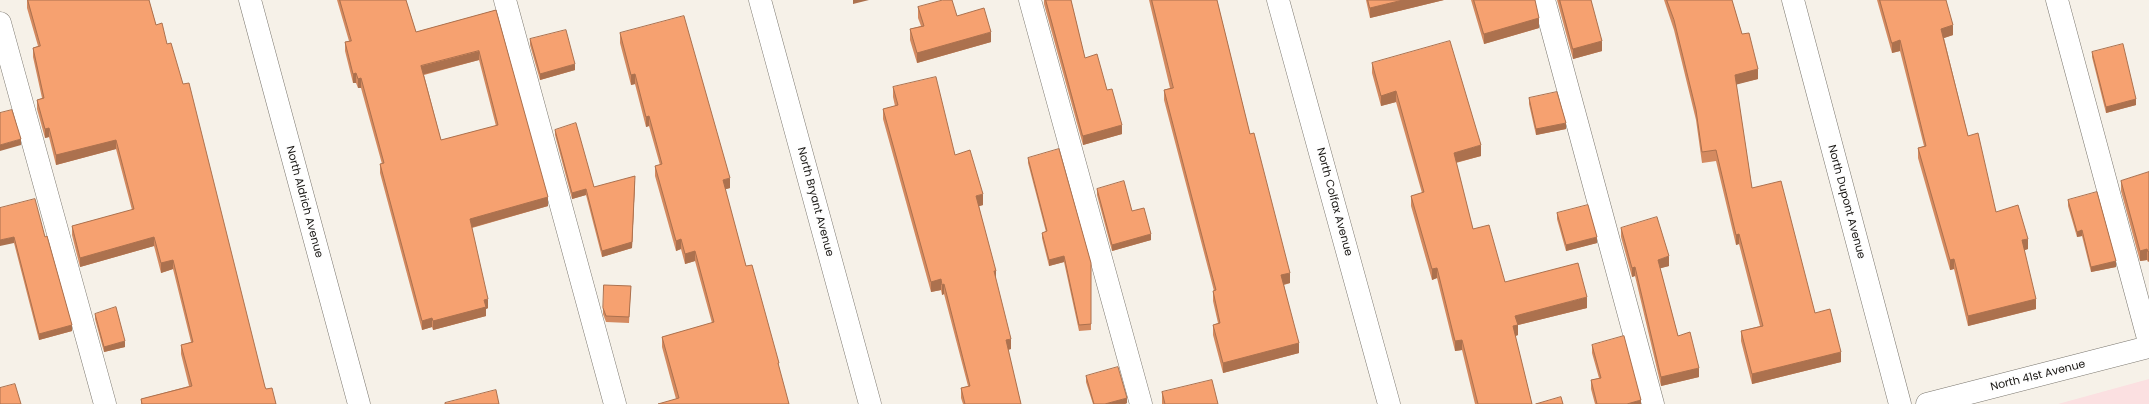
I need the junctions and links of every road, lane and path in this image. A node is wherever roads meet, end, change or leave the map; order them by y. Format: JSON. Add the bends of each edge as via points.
{"nodes":[{"id":1,"x":250,"y":0,"type":"edge"},
{"id":2,"x":505,"y":0,"type":"edge"},
{"id":3,"x":760,"y":0,"type":"edge"},
{"id":4,"x":1030,"y":0,"type":"edge"},
{"id":5,"x":1278,"y":0,"type":"edge"},
{"id":6,"x":1544,"y":0,"type":"edge"},
{"id":7,"x":1793,"y":0,"type":"edge"},
{"id":8,"x":2057,"y":0,"type":"edge"},
{"id":9,"x":0,"y":23,"type":"edge"},
{"id":10,"x":2149,"y":342,"type":"edge"},
{"id":11,"x":2149,"y":347,"type":"edge"},
{"id":12,"x":2001,"y":395,"type":"edge"},
{"id":13,"x":105,"y":404,"type":"edge"},
{"id":14,"x":359,"y":404,"type":"edge"},
{"id":15,"x":615,"y":404,"type":"edge"},
{"id":16,"x":870,"y":404,"type":"edge"},
{"id":17,"x":1141,"y":404,"type":"edge"},
{"id":18,"x":1389,"y":404,"type":"edge"},
{"id":19,"x":1653,"y":404,"type":"edge"},
{"id":20,"x":1900,"y":404,"type":"edge"},
{"id":21,"x":1927,"y":404,"type":"edge"}],
"edges":[{"from":1,"to":14,"type":"street","name":"North Aldrich Avenue"},
{"from":2,"to":15,"type":"street"},
{"from":3,"to":16,"type":"street","name":"North Bryant Avenue"},
{"from":4,"to":17,"type":"street"},
{"from":5,"to":18,"type":"street","name":"North Colfax Avenue"},
{"from":6,"to":19,"type":"street"},
{"from":7,"to":20,"type":"street","name":"North Dupont Avenue"},
{"from":8,"to":10,"type":"street"},
{"from":9,"to":13,"type":"street"},
{"from":11,"to":12,"type":"street","name":"North 41st Avenue"},
{"from":12,"to":21,"type":"street","name":"North 41st Avenue"}]}
